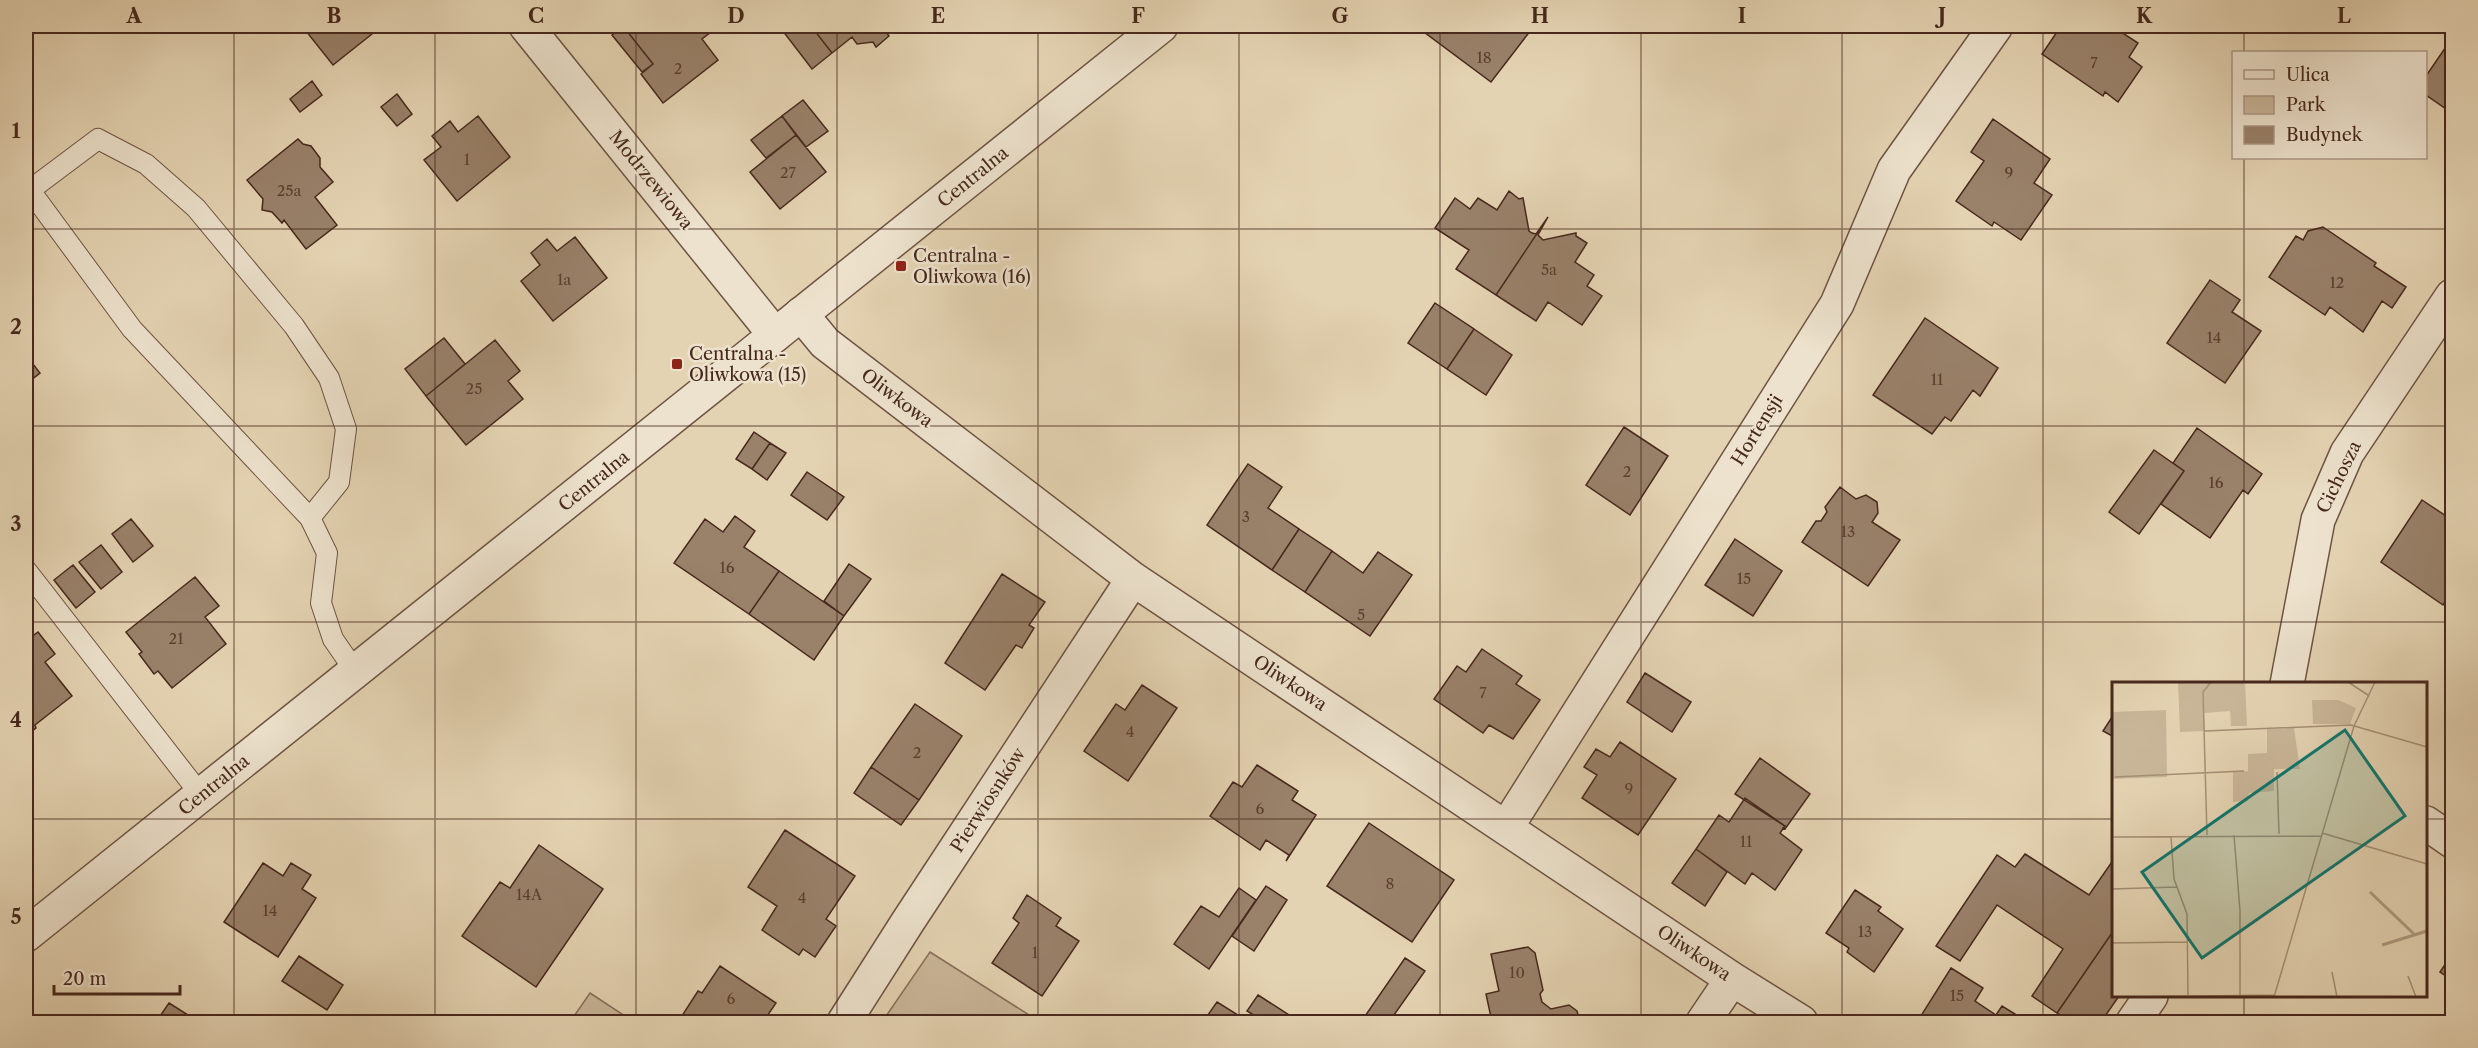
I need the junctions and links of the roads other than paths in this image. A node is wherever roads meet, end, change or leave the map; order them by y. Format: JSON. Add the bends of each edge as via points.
{"nodes":[{"id":1,"x":526,"y":26,"type":"edge"},
{"id":2,"x":1161,"y":26,"type":"edge"},
{"id":3,"x":1996,"y":26,"type":"edge"},
{"id":4,"x":28,"y":188,"type":"edge"},
{"id":5,"x":2452,"y":296,"type":"edge"},
{"id":6,"x":801,"y":314,"type":"junction"},
{"id":7,"x":775,"y":335,"type":"junction"},
{"id":8,"x":309,"y":518,"type":"junction"},
{"id":9,"x":26,"y":570,"type":"edge"},
{"id":10,"x":1133,"y":579,"type":"junction"},
{"id":11,"x":355,"y":671,"type":"junction"},
{"id":12,"x":2287,"y":682,"type":"edge"},
{"id":13,"x":201,"y":795,"type":"junction"},
{"id":14,"x":2427,"y":824,"type":"edge"},
{"id":15,"x":1506,"y":828,"type":"junction"},
{"id":16,"x":2452,"y":841,"type":"edge"},
{"id":17,"x":26,"y":935,"type":"edge"},
{"id":18,"x":1732,"y":979,"type":"junction"},
{"id":19,"x":2150,"y":997,"type":"edge"},
{"id":20,"x":844,"y":1023,"type":"edge"},
{"id":21,"x":1703,"y":1023,"type":"edge"},
{"id":22,"x":1801,"y":1023,"type":"edge"},
{"id":23,"x":2133,"y":1023,"type":"edge"}],
"edges":[{"from":1,"to":7,"type":"street","name":"Modrzewiowa"},
{"from":2,"to":6,"type":"street","name":"Centralna"},
{"from":3,"to":15,"type":"street","name":"Hortensji","via":[[1894,170],[1837,304]]},
{"from":4,"to":8,"type":"lane","via":[[132,329]]},
{"from":4,"to":8,"type":"lane","via":[[98,139],[146,164],[196,208],[294,326],[329,378],[346,429],[339,482]]},
{"from":5,"to":12,"type":"street","name":"Cichosza","via":[[2347,453],[2318,520]]},
{"from":6,"to":7,"type":"street","name":"Centralna"},
{"from":6,"to":10,"type":"street","name":"Oliwkowa","via":[[825,344]]},
{"from":7,"to":11,"type":"street","name":"Centralna"},
{"from":8,"to":11,"type":"lane","via":[[327,553],[321,603],[333,639]]},
{"from":9,"to":13,"type":"lane"},
{"from":10,"to":15,"type":"street","name":"Oliwkowa"},
{"from":10,"to":20,"type":"street","name":"Pierwiosnków"},
{"from":11,"to":13,"type":"street","name":"Centralna"},
{"from":13,"to":17,"type":"street","name":"Centralna"},
{"from":14,"to":16,"type":"street"},
{"from":15,"to":18,"type":"street","name":"Oliwkowa"},
{"from":18,"to":21,"type":"street"},
{"from":18,"to":22,"type":"street","name":"Oliwkowa"},
{"from":19,"to":23,"type":"street"}]}
